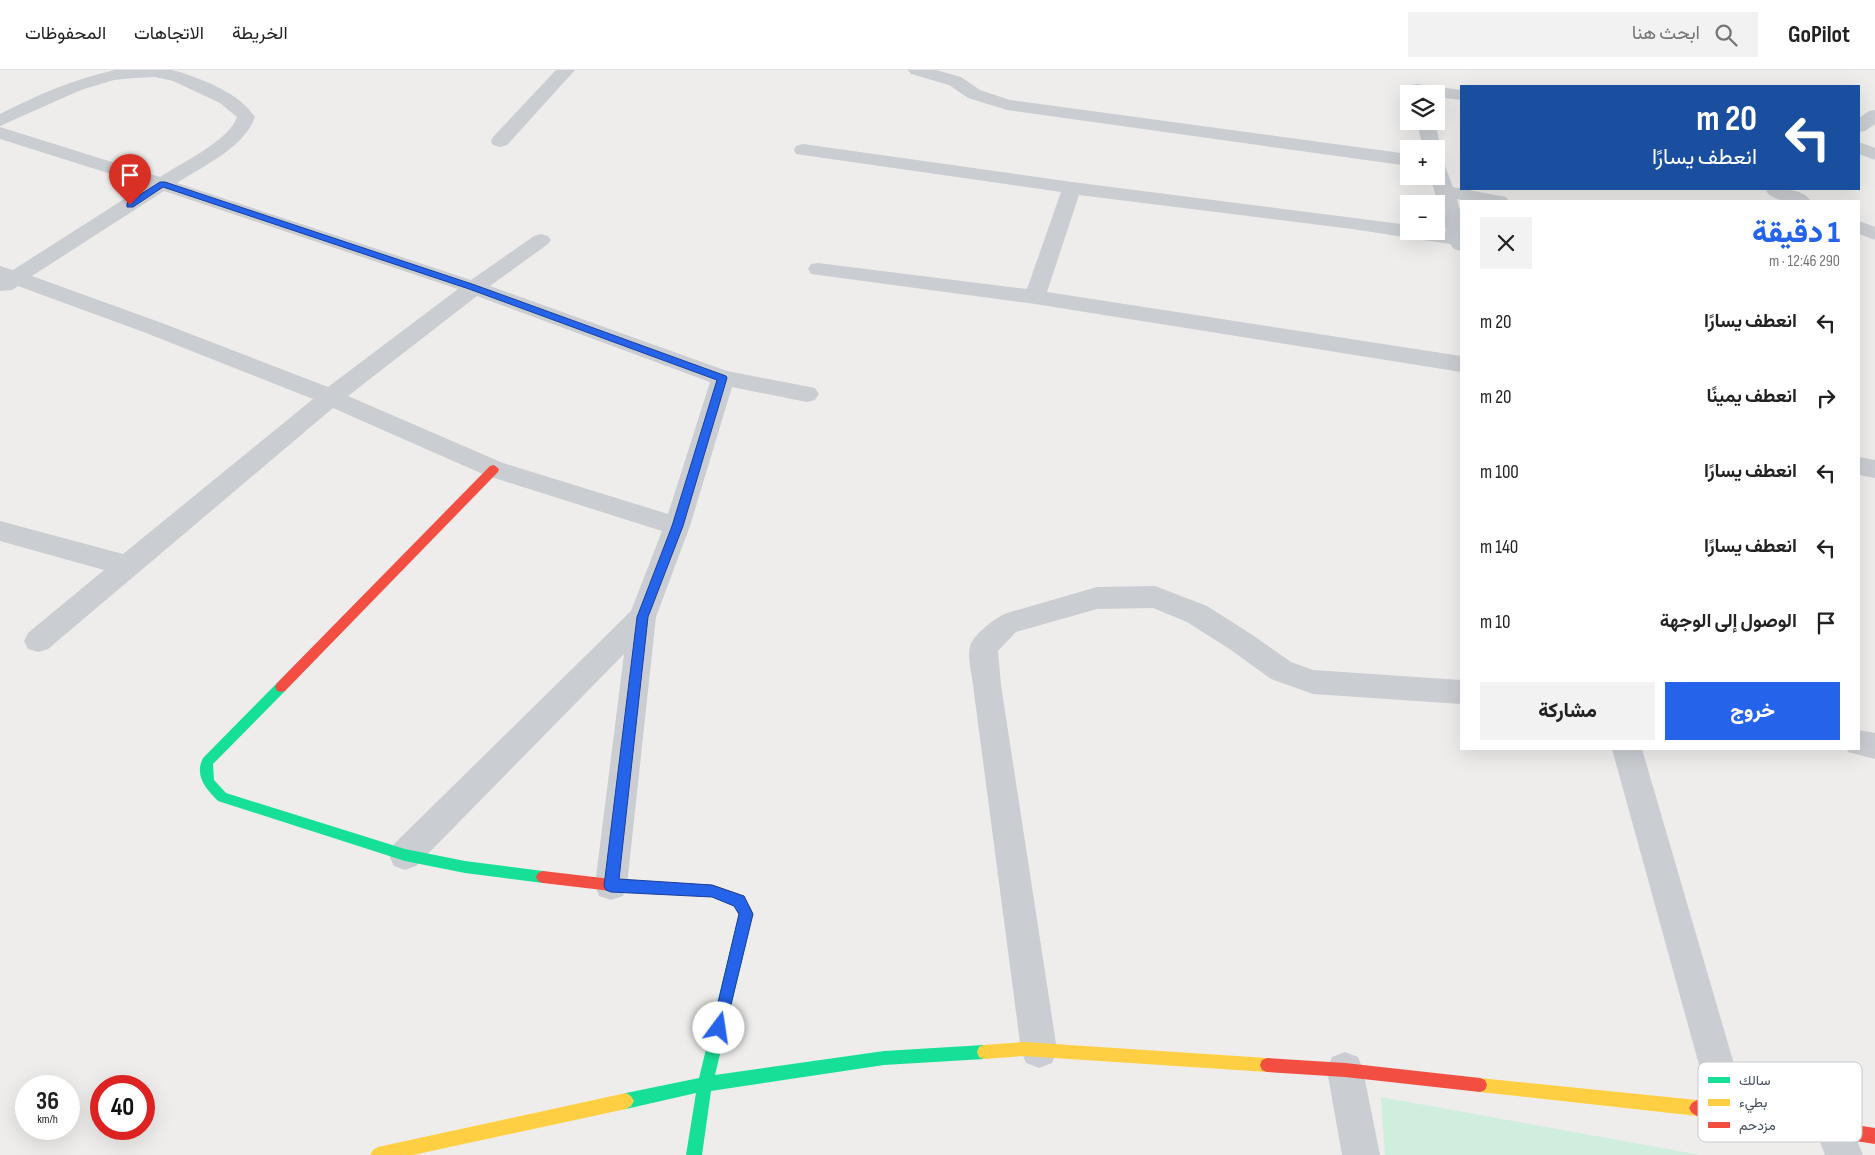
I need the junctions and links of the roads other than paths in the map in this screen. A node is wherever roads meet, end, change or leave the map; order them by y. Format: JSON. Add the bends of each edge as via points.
{"nodes":[{"id":1,"x":566,"y":70,"type":"edge"},
{"id":2,"x":917,"y":70,"type":"edge"},
{"id":3,"x":1445,"y":92,"type":"edge"},
{"id":4,"x":1460,"y":95,"type":"edge"},
{"id":5,"x":1875,"y":115,"type":"edge"},
{"id":6,"x":0,"y":121,"type":"edge"},
{"id":7,"x":1860,"y":126,"type":"edge"},
{"id":8,"x":0,"y":133,"type":"edge"},
{"id":9,"x":500,"y":141,"type":"dead end"},
{"id":10,"x":1860,"y":148,"type":"edge"},
{"id":11,"x":803,"y":150,"type":"dead end"},
{"id":12,"x":1875,"y":154,"type":"edge"},
{"id":13,"x":1400,"y":159,"type":"edge"},
{"id":14,"x":162,"y":184,"type":"junction"},
{"id":15,"x":1441,"y":185,"type":"edge"},
{"id":16,"x":1072,"y":188,"type":"junction"},
{"id":17,"x":1443,"y":191,"type":"junction"},
{"id":18,"x":1773,"y":194,"type":"edge"},
{"id":19,"x":1493,"y":200,"type":"edge"},
{"id":20,"x":1797,"y":200,"type":"edge"},
{"id":21,"x":1860,"y":227,"type":"edge"},
{"id":22,"x":1875,"y":234,"type":"edge"},
{"id":23,"x":541,"y":240,"type":"dead end"},
{"id":24,"x":1460,"y":242,"type":"edge"},
{"id":25,"x":818,"y":269,"type":"dead end"},
{"id":26,"x":5,"y":279,"type":"edge"},
{"id":27,"x":472,"y":287,"type":"junction"},
{"id":28,"x":1035,"y":297,"type":"junction"},
{"id":29,"x":1460,"y":364,"type":"edge"},
{"id":30,"x":723,"y":378,"type":"junction"},
{"id":31,"x":807,"y":394,"type":"dead end"},
{"id":32,"x":330,"y":397,"type":"junction"},
{"id":33,"x":1860,"y":466,"type":"edge"},
{"id":34,"x":494,"y":469,"type":"junction"},
{"id":35,"x":1875,"y":469,"type":"edge"},
{"id":36,"x":677,"y":526,"type":"junction"},
{"id":37,"x":0,"y":531,"type":"edge"},
{"id":38,"x":128,"y":566,"type":"junction"},
{"id":39,"x":642,"y":617,"type":"junction"},
{"id":40,"x":38,"y":641,"type":"dead end"},
{"id":41,"x":1460,"y":692,"type":"edge"},
{"id":42,"x":1860,"y":743,"type":"edge"},
{"id":43,"x":1875,"y":746,"type":"edge"},
{"id":44,"x":1627,"y":750,"type":"edge"},
{"id":45,"x":404,"y":855,"type":"junction"},
{"id":46,"x":611,"y":886,"type":"junction"},
{"id":47,"x":1039,"y":1050,"type":"junction"},
{"id":48,"x":1716,"y":1062,"type":"edge"},
{"id":49,"x":1345,"y":1070,"type":"junction"},
{"id":50,"x":705,"y":1084,"type":"junction"},
{"id":51,"x":1698,"y":1109,"type":"edge"},
{"id":52,"x":1875,"y":1136,"type":"edge"},
{"id":53,"x":1862,"y":1138,"type":"edge"},
{"id":54,"x":378,"y":1155,"type":"edge"},
{"id":55,"x":694,"y":1155,"type":"edge"},
{"id":56,"x":1361,"y":1155,"type":"edge"}],
"edges":[{"from":1,"to":9,"type":"street"},
{"from":2,"to":13,"type":"street","via":[[955,81],[974,94],[1007,105]]},
{"from":3,"to":4,"type":"street"},
{"from":5,"to":7,"type":"street"},
{"from":6,"to":14,"type":"street","via":[[75,84],[131,72],[175,75],[238,106],[246,117],[243,126],[229,141]]},
{"from":8,"to":14,"type":"street"},
{"from":10,"to":12,"type":"street"},
{"from":11,"to":16,"type":"street"},
{"from":14,"to":26,"type":"street"},
{"from":14,"to":27,"type":"street"},
{"from":15,"to":17,"type":"street"},
{"from":16,"to":24,"type":"street","via":[[1352,223]]},
{"from":16,"to":28,"type":"street"},
{"from":17,"to":19,"type":"street"},
{"from":17,"to":24,"type":"street"},
{"from":18,"to":20,"type":"street"},
{"from":21,"to":22,"type":"street"},
{"from":23,"to":27,"type":"street"},
{"from":25,"to":28,"type":"street"},
{"from":26,"to":32,"type":"street","via":[[154,328]]},
{"from":27,"to":30,"type":"street"},
{"from":27,"to":32,"type":"street"},
{"from":28,"to":29,"type":"street"},
{"from":30,"to":31,"type":"street"},
{"from":30,"to":36,"type":"street"},
{"from":32,"to":34,"type":"street"},
{"from":32,"to":38,"type":"street"},
{"from":33,"to":35,"type":"street"},
{"from":34,"to":36,"type":"street"},
{"from":34,"to":45,"type":"street","via":[[207,762],[204,778],[222,797]]},
{"from":36,"to":39,"type":"street"},
{"from":37,"to":38,"type":"street"},
{"from":38,"to":40,"type":"street"},
{"from":39,"to":45,"type":"street"},
{"from":39,"to":46,"type":"street"},
{"from":41,"to":47,"type":"street","via":[[1313,682],[1281,671],[1197,614],[1155,597],[1098,598],[1007,624],[984,647]]},
{"from":42,"to":43,"type":"street"},
{"from":44,"to":48,"type":"street"},
{"from":45,"to":46,"type":"street","via":[[465,867]]},
{"from":46,"to":50,"type":"street","via":[[712,891],[739,901],[746,914]]},
{"from":47,"to":49,"type":"street"},
{"from":47,"to":50,"type":"street","via":[[884,1058]]},
{"from":49,"to":51,"type":"street"},
{"from":49,"to":56,"type":"street"},
{"from":50,"to":54,"type":"street"},
{"from":50,"to":55,"type":"street"},
{"from":52,"to":53,"type":"street"}]}
